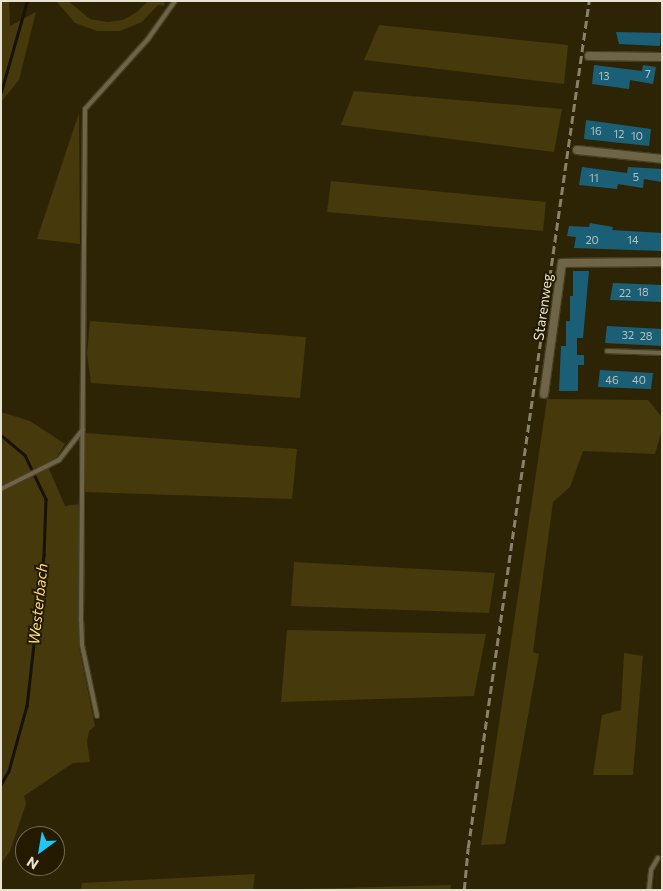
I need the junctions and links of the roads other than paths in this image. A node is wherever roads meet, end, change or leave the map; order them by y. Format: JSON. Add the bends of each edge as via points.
{"nodes":[{"id":1,"x":175,"y":1,"type":"edge"},
{"id":2,"x":589,"y":56,"type":"dead end"},
{"id":3,"x":662,"y":57,"type":"edge"},
{"id":4,"x":577,"y":150,"type":"dead end"},
{"id":5,"x":662,"y":159,"type":"edge"},
{"id":6,"x":662,"y":262,"type":"edge"},
{"id":7,"x":606,"y":351,"type":"dead end"},
{"id":8,"x":662,"y":352,"type":"edge"},
{"id":9,"x":544,"y":394,"type":"dead end"},
{"id":10,"x":83,"y":429,"type":"junction"},
{"id":11,"x":1,"y":489,"type":"edge"},
{"id":12,"x":97,"y":716,"type":"dead end"},
{"id":13,"x":658,"y":858,"type":"dead end"},
{"id":14,"x":649,"y":890,"type":"edge"}],
"edges":[{"from":1,"to":10,"type":"lane","via":[[148,39],[85,109]]},
{"from":2,"to":3,"type":"street"},
{"from":4,"to":5,"type":"street"},
{"from":6,"to":9,"type":"street","name":"Starenweg","via":[[562,263]]},
{"from":7,"to":8,"type":"lane"},
{"from":10,"to":11,"type":"lane","via":[[59,460]]},
{"from":10,"to":12,"type":"lane","via":[[82,645]]},
{"from":13,"to":14,"type":"lane","via":[[651,870]]}]}
